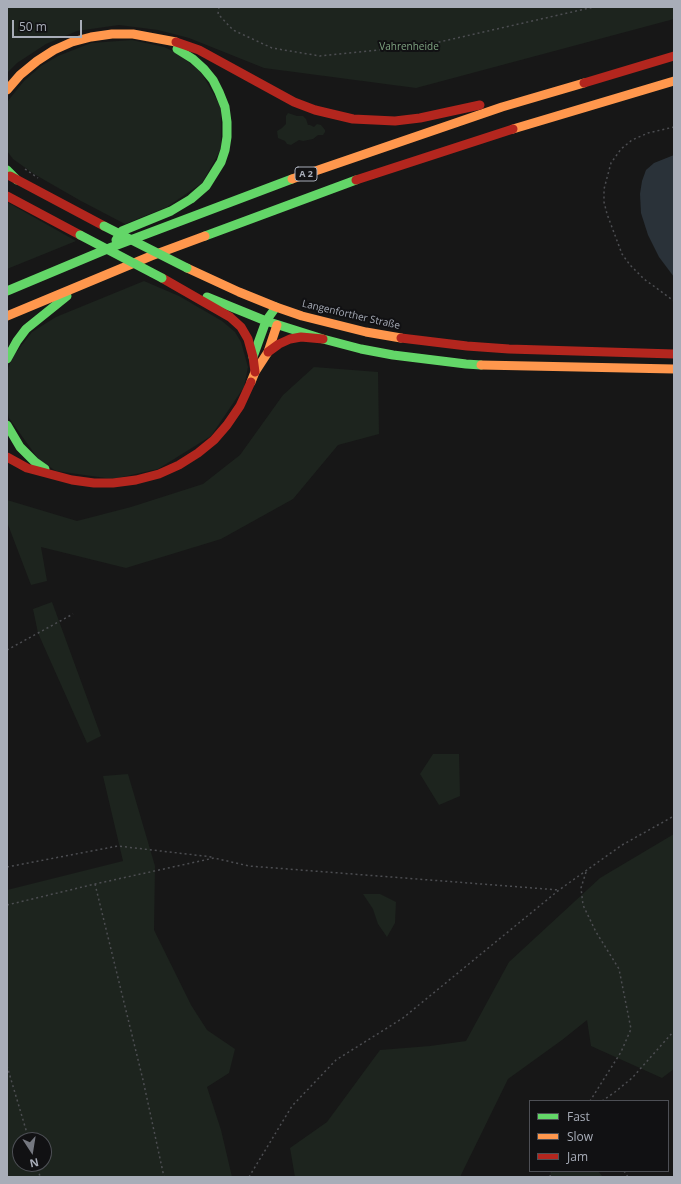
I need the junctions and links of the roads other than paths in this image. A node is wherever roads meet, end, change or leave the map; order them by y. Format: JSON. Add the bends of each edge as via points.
{"nodes":[{"id":1,"x":151,"y":36,"type":"junction"},
{"id":2,"x":674,"y":56,"type":"edge"},
{"id":3,"x":674,"y":80,"type":"edge"},
{"id":4,"x":7,"y":90,"type":"edge"},
{"id":5,"x":502,"y":107,"type":"junction"},
{"id":6,"x":7,"y":170,"type":"edge"},
{"id":7,"x":7,"y":175,"type":"edge"},
{"id":8,"x":17,"y":180,"type":"junction"},
{"id":9,"x":7,"y":196,"type":"edge"},
{"id":10,"x":112,"y":246,"type":"junction"},
{"id":11,"x":162,"y":278,"type":"junction"},
{"id":12,"x":81,"y":284,"type":"junction"},
{"id":13,"x":7,"y":291,"type":"edge"},
{"id":14,"x":276,"y":307,"type":"junction"},
{"id":15,"x":7,"y":316,"type":"edge"},
{"id":16,"x":266,"y":321,"type":"junction"},
{"id":17,"x":277,"y":325,"type":"junction"},
{"id":18,"x":323,"y":339,"type":"junction"},
{"id":19,"x":268,"y":352,"type":"junction"},
{"id":20,"x":674,"y":354,"type":"edge"},
{"id":21,"x":254,"y":356,"type":"junction"},
{"id":22,"x":7,"y":360,"type":"edge"},
{"id":23,"x":674,"y":369,"type":"edge"},
{"id":24,"x":255,"y":372,"type":"junction"},
{"id":25,"x":7,"y":425,"type":"edge"},
{"id":26,"x":7,"y":457,"type":"edge"},
{"id":27,"x":55,"y":476,"type":"junction"}],
"edges":[{"from":1,"to":4,"type":"main road","via":[[112,34],[72,42],[37,61]]},
{"from":1,"to":5,"type":"main road","via":[[199,50],[294,102],[353,119],[395,121],[484,104]]},
{"from":1,"to":10,"type":"main road","via":[[193,59],[213,80],[225,107],[225,150],[214,175],[191,199],[171,211],[122,231]]},
{"from":2,"to":5,"type":"main road","number":"A 2"},
{"from":3,"to":12,"type":"main road","number":"A 2","via":[[363,178]]},
{"from":5,"to":10,"type":"main road","number":"A 2","via":[[294,178]]},
{"from":6,"to":8,"type":"main road"},
{"from":7,"to":8,"type":"main road","name":"Langenforther Straße"},
{"from":8,"to":14,"type":"main road","name":"Langenforther Straße","bridge":true,"via":[[187,268]]},
{"from":9,"to":11,"type":"main road","bridge":true},
{"from":10,"to":13,"type":"main road","number":"A 2"},
{"from":11,"to":16,"type":"main road"},
{"from":11,"to":21,"type":"main road","via":[[230,317],[248,339]]},
{"from":12,"to":15,"type":"main road","number":"A 2"},
{"from":12,"to":22,"type":"main road","via":[[26,329]]},
{"from":14,"to":16,"type":"main road"},
{"from":14,"to":17,"type":"main road"},
{"from":14,"to":20,"type":"main road","name":"Langenforther Straße","via":[[366,332],[467,346]]},
{"from":16,"to":17,"type":"main road"},
{"from":16,"to":21,"type":"main road"},
{"from":17,"to":18,"type":"main road"},
{"from":17,"to":19,"type":"main road"},
{"from":18,"to":19,"type":"main road","via":[[290,339]]},
{"from":18,"to":23,"type":"main road","via":[[387,354],[466,364]]},
{"from":19,"to":24,"type":"main road"},
{"from":21,"to":24,"type":"main road"},
{"from":24,"to":27,"type":"main road","via":[[240,406],[227,425],[214,440],[180,465],[159,474],[113,483],[94,483]]},
{"from":25,"to":27,"type":"main road","via":[[20,448]]},
{"from":26,"to":27,"type":"main road","via":[[27,468]]}]}
